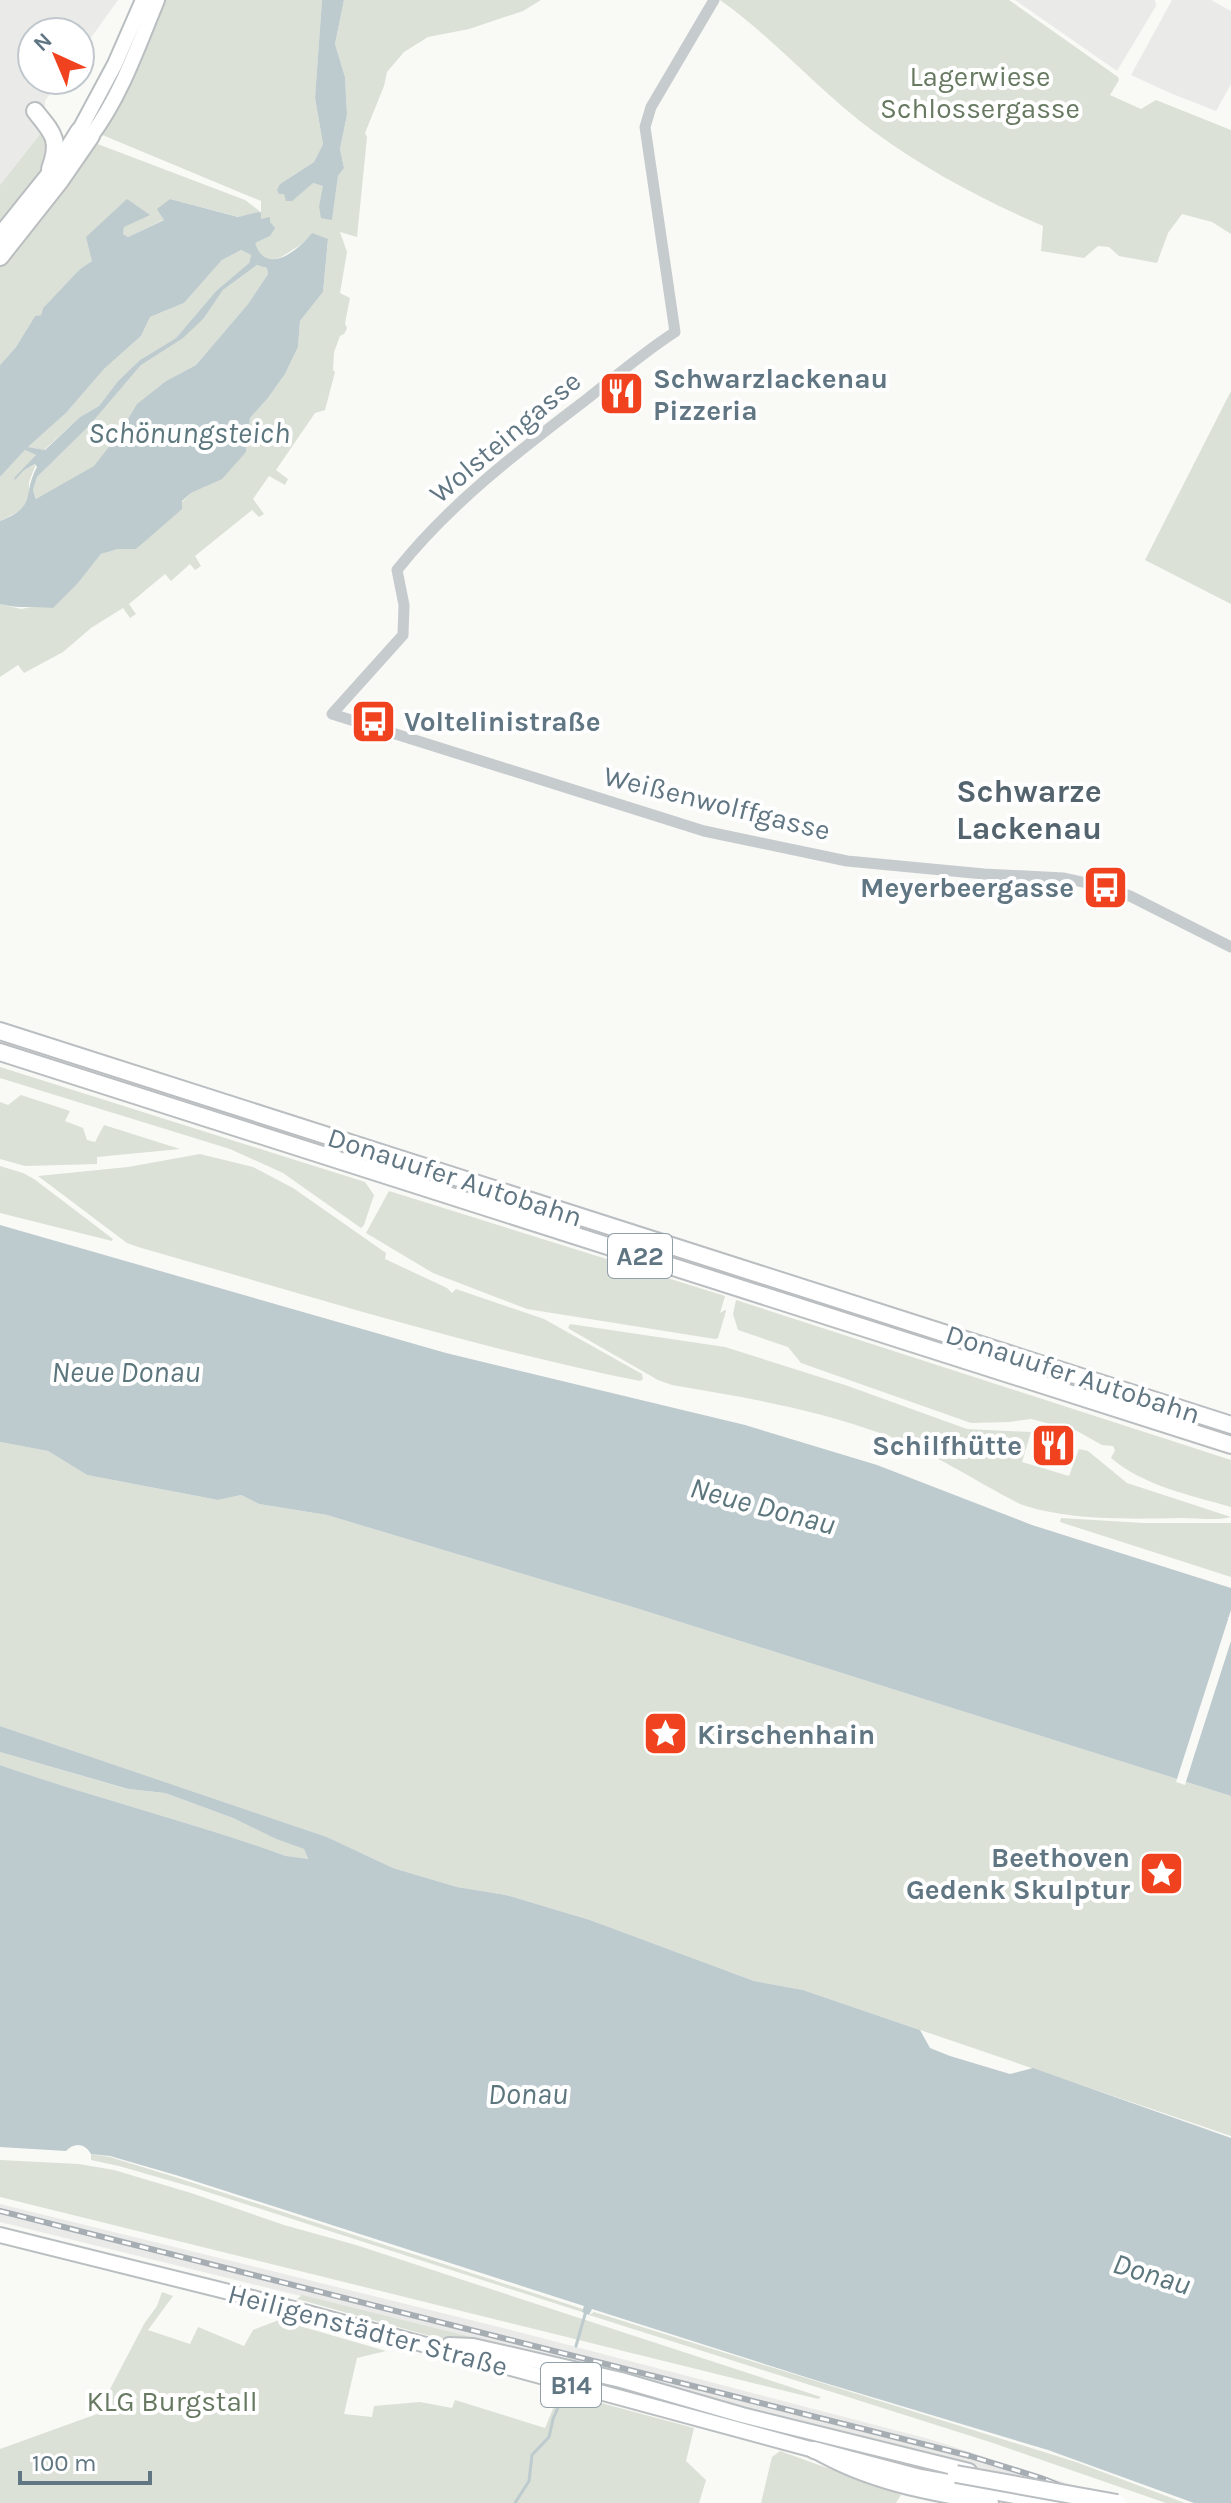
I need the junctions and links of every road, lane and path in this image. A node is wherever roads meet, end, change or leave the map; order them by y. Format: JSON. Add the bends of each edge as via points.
{"nodes":[{"id":1,"x":143,"y":0,"type":"edge"},
{"id":2,"x":157,"y":0,"type":"edge"},
{"id":3,"x":714,"y":0,"type":"edge"},
{"id":4,"x":35,"y":111,"type":"dead end"},
{"id":5,"x":85,"y":133,"type":"junction"},
{"id":6,"x":48,"y":174,"type":"junction"},
{"id":7,"x":0,"y":236,"type":"edge"},
{"id":8,"x":0,"y":257,"type":"edge"},
{"id":9,"x":332,"y":714,"type":"joint"},
{"id":10,"x":1231,"y":947,"type":"edge"},
{"id":11,"x":0,"y":1031,"type":"edge"},
{"id":12,"x":0,"y":1052,"type":"edge"},
{"id":13,"x":1231,"y":1425,"type":"edge"},
{"id":14,"x":1231,"y":1445,"type":"edge"},
{"id":15,"x":0,"y":2235,"type":"edge"},
{"id":16,"x":416,"y":2343,"type":"junction"},
{"id":17,"x":814,"y":2450,"type":"junction"},
{"id":18,"x":874,"y":2465,"type":"junction"},
{"id":19,"x":991,"y":2503,"type":"edge"},
{"id":20,"x":1060,"y":2503,"type":"edge"},
{"id":21,"x":1072,"y":2503,"type":"edge"},
{"id":22,"x":1117,"y":2503,"type":"edge"}],
"edges":[{"from":1,"to":5,"type":"main road"},
{"from":2,"to":5,"type":"main road","via":[[116,95]]},
{"from":3,"to":9,"type":"street","name":"Wolsteingasse","via":[[651,107],[645,127],[675,332],[468,494],[409,555],[397,570],[403,635]]},
{"from":4,"to":6,"type":"highway","via":[[56,142]]},
{"from":5,"to":6,"type":"highway"},
{"from":5,"to":8,"type":"highway","via":[[60,181]]},
{"from":6,"to":7,"type":"highway"},
{"from":9,"to":10,"type":"street","name":"Weißenwolffgasse","via":[[704,831],[847,861],[1064,878],[1105,887]]},
{"from":11,"to":13,"type":"highway","name":"Donauufer Autobahn","number":"A22"},
{"from":12,"to":14,"type":"highway","name":"Donauufer Autobahn","number":"A22"},
{"from":15,"to":16,"type":"main road","name":"Heiligenstädter Straße","number":"B14"},
{"from":16,"to":17,"type":"main road","name":"Heiligenstädter Straße","number":"B14"},
{"from":16,"to":21,"type":"main road","via":[[473,2346],[621,2380],[756,2419],[1030,2485]]},
{"from":17,"to":18,"type":"highway","name":"Heiligenstädter Straße","number":"B14"},
{"from":17,"to":19,"type":"main road","via":[[873,2479]]},
{"from":18,"to":20,"type":"highway","number":"B14"},
{"from":18,"to":22,"type":"highway","number":"B14","bridge":true}]}
